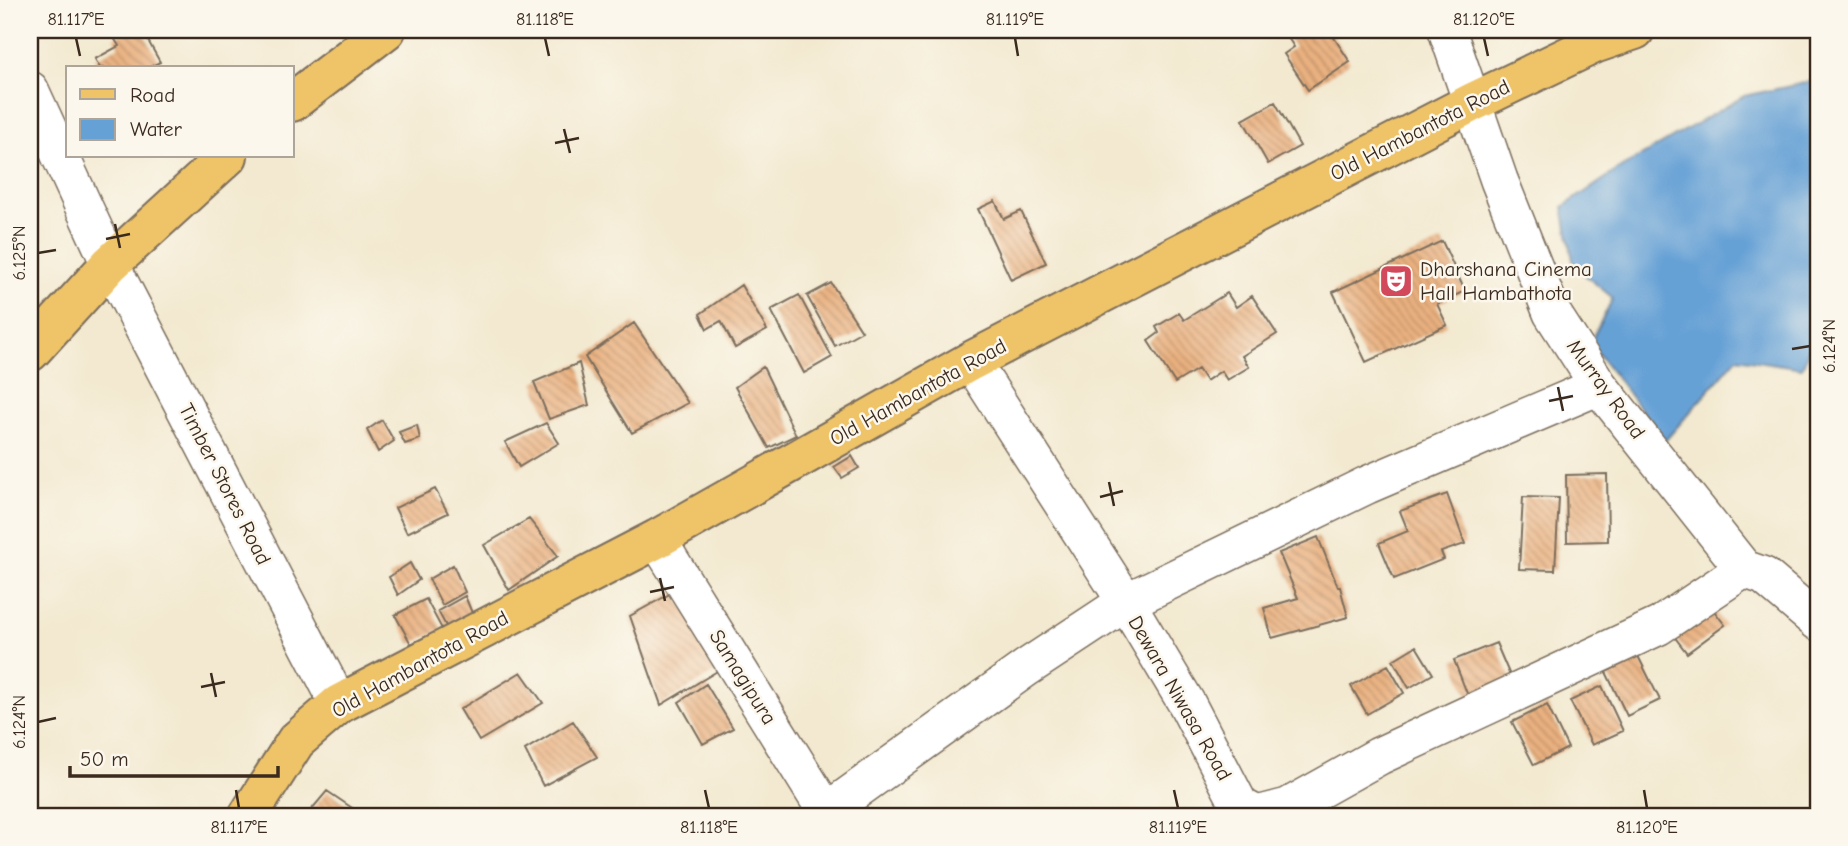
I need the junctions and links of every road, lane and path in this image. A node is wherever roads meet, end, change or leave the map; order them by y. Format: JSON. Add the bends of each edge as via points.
{"nodes":[{"id":1,"x":386,"y":30,"type":"edge"},
{"id":2,"x":1447,"y":30,"type":"edge"},
{"id":3,"x":1634,"y":30,"type":"edge"},
{"id":4,"x":30,"y":90,"type":"edge"},
{"id":5,"x":294,"y":100,"type":"edge"},
{"id":6,"x":1473,"y":102,"type":"junction"},
{"id":7,"x":226,"y":158,"type":"edge"},
{"id":8,"x":110,"y":264,"type":"junction"},
{"id":9,"x":30,"y":352,"type":"edge"},
{"id":10,"x":971,"y":361,"type":"junction"},
{"id":11,"x":1599,"y":386,"type":"junction"},
{"id":12,"x":657,"y":539,"type":"junction"},
{"id":13,"x":1744,"y":569,"type":"junction"},
{"id":14,"x":1126,"y":602,"type":"junction"},
{"id":15,"x":1818,"y":622,"type":"edge"},
{"id":16,"x":339,"y":704,"type":"junction"},
{"id":17,"x":1273,"y":814,"type":"edge"},
{"id":18,"x":826,"y":815,"type":"edge"},
{"id":19,"x":248,"y":816,"type":"edge"}],
"edges":[{"from":1,"to":5,"type":"main road"},
{"from":2,"to":6,"type":"street","name":"Murray Road"},
{"from":3,"to":6,"type":"main road","name":"Old Hambantota Road","via":[[1594,44]]},
{"from":4,"to":8,"type":"street","name":"Timber Stores Road"},
{"from":6,"to":10,"type":"main road","name":"Old Hambantota Road"},
{"from":6,"to":11,"type":"street","name":"Murray Road","via":[[1552,313]]},
{"from":7,"to":8,"type":"main road"},
{"from":8,"to":9,"type":"main road"},
{"from":8,"to":16,"type":"street","name":"Timber Stores Road"},
{"from":10,"to":12,"type":"main road","name":"Old Hambantota Road"},
{"from":10,"to":14,"type":"street","name":"Dewara Niwasa Road"},
{"from":11,"to":13,"type":"street","name":"Murray Road"},
{"from":11,"to":14,"type":"street","via":[[1367,485]]},
{"from":12,"to":16,"type":"main road","name":"Old Hambantota Road"},
{"from":12,"to":18,"type":"street","name":"Samagipura"},
{"from":13,"to":15,"type":"street","name":"Murray Road","via":[[1764,576]]},
{"from":13,"to":17,"type":"street","name":"Dewara Niwasa Road","via":[[1659,626],[1379,756]]},
{"from":14,"to":17,"type":"street","name":"Dewara Niwasa Road","via":[[1240,806]]},
{"from":14,"to":18,"type":"street","via":[[1026,668]]},
{"from":16,"to":19,"type":"main road","name":"Old Hambantota Road","via":[[296,741]]}]}
